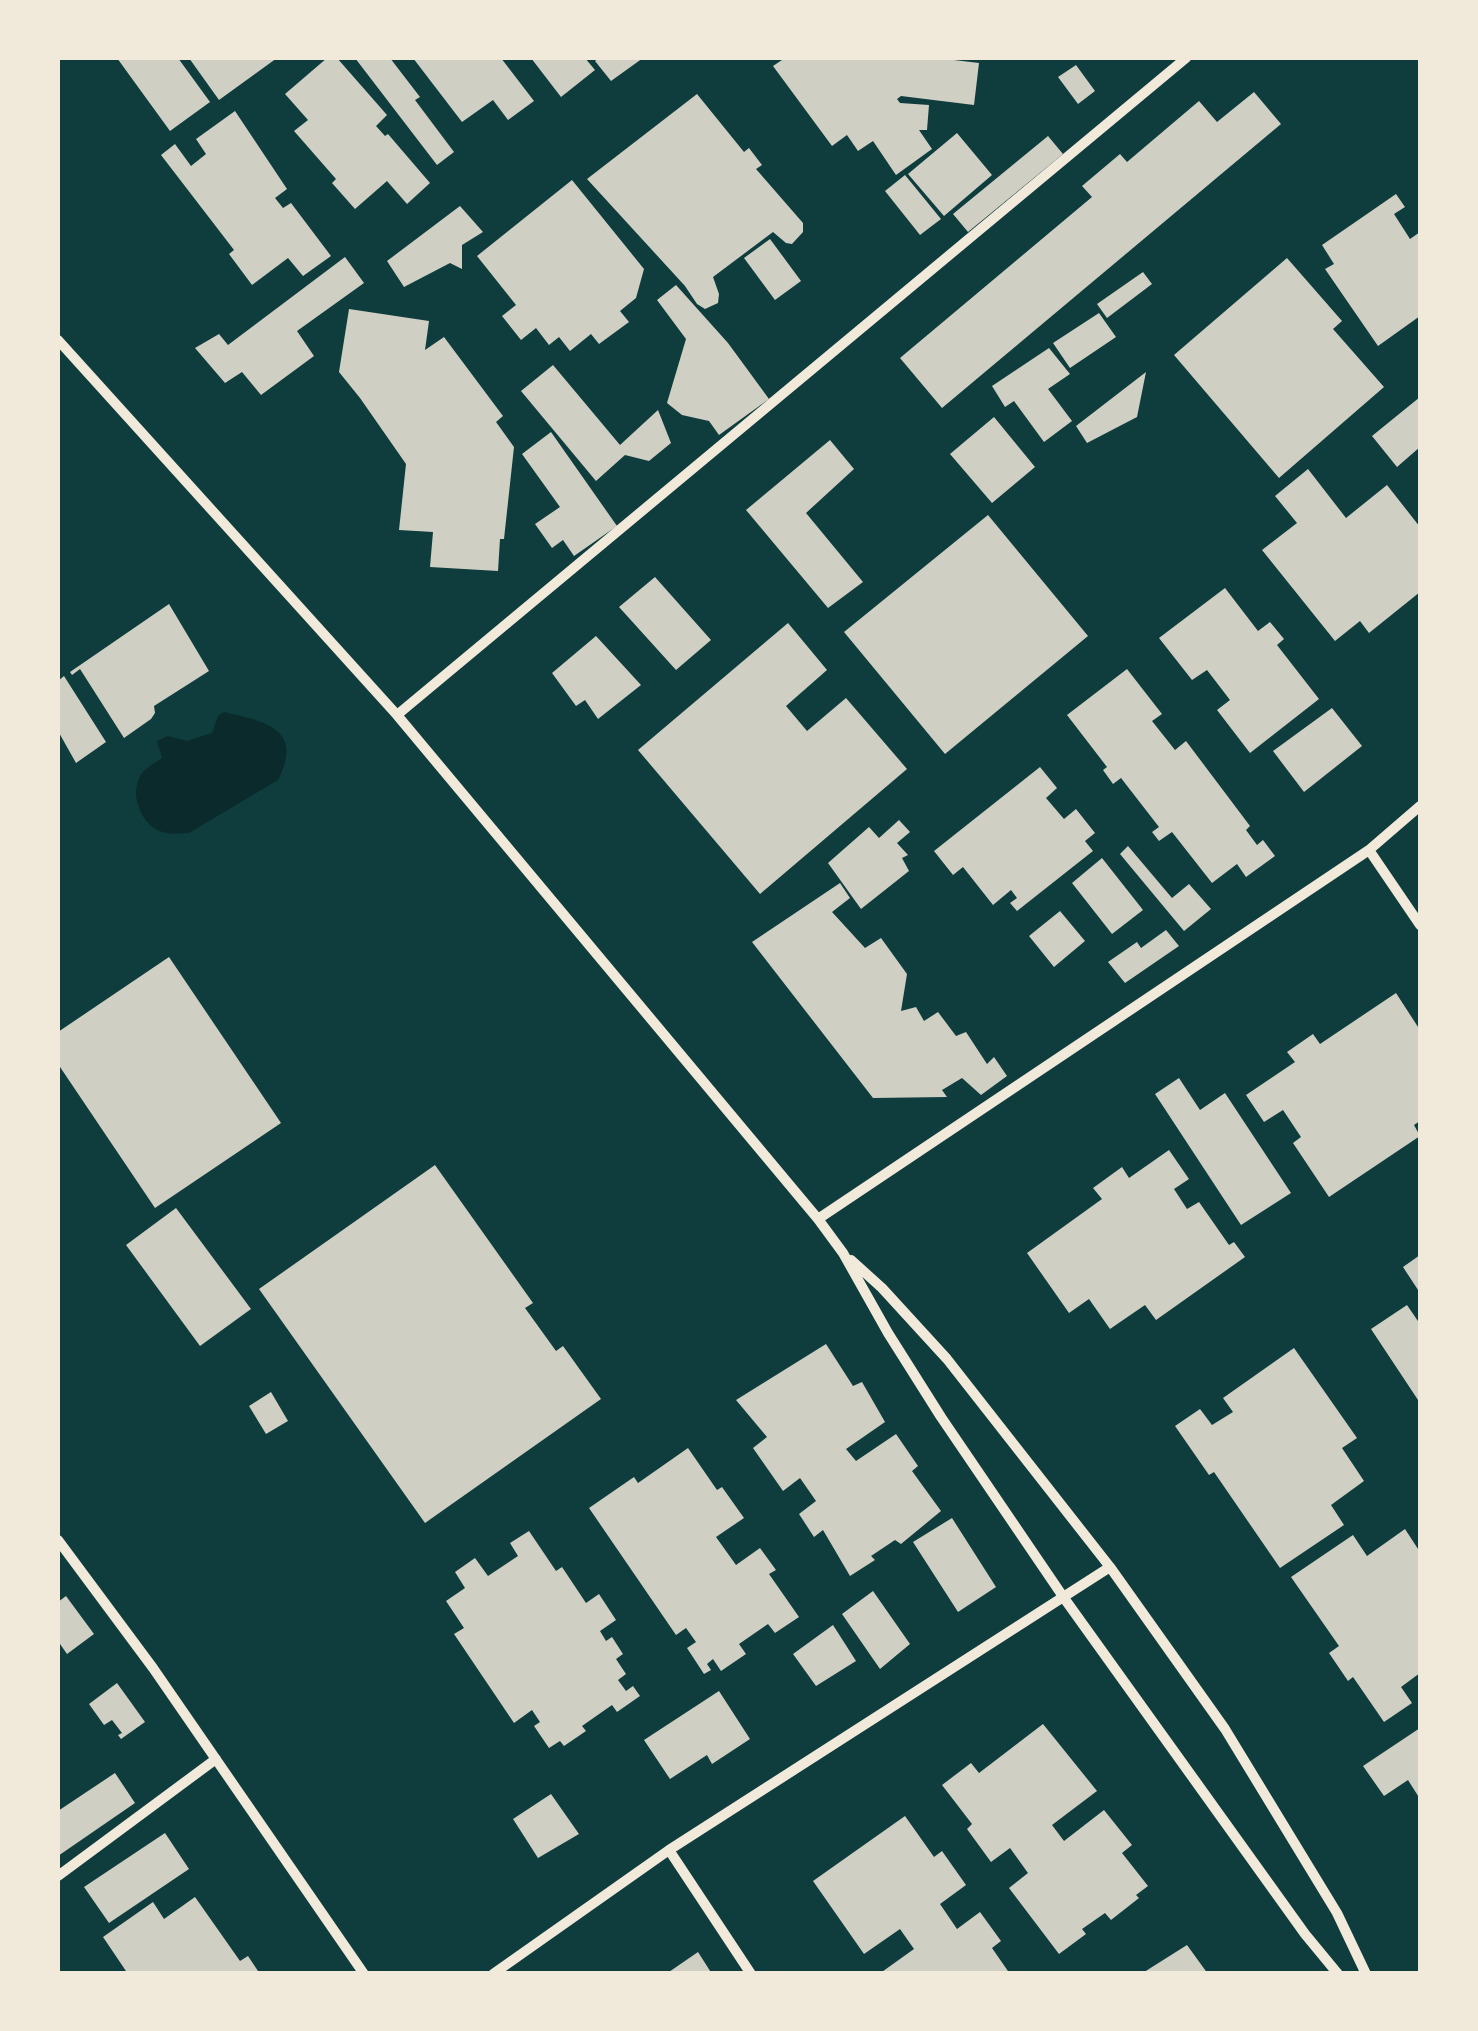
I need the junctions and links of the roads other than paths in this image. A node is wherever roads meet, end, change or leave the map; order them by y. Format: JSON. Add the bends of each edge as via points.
{"nodes":[{"id":1,"x":1186,"y":58,"type":"edge"},
{"id":2,"x":58,"y":340,"type":"edge"},
{"id":3,"x":396,"y":715,"type":"junction"},
{"id":4,"x":1420,"y":806,"type":"edge"},
{"id":5,"x":1369,"y":850,"type":"junction"},
{"id":6,"x":1420,"y":926,"type":"edge"},
{"id":7,"x":818,"y":1219,"type":"junction"},
{"id":8,"x":843,"y":1253,"type":"junction"},
{"id":9,"x":58,"y":1540,"type":"edge"},
{"id":10,"x":1110,"y":1567,"type":"junction"},
{"id":11,"x":1064,"y":1598,"type":"junction"},
{"id":12,"x":216,"y":1759,"type":"junction"},
{"id":13,"x":670,"y":1850,"type":"junction"},
{"id":14,"x":58,"y":1876,"type":"edge"},
{"id":15,"x":364,"y":1974,"type":"edge"},
{"id":16,"x":493,"y":1974,"type":"edge"},
{"id":17,"x":751,"y":1974,"type":"edge"},
{"id":18,"x":1338,"y":1974,"type":"edge"},
{"id":19,"x":1366,"y":1974,"type":"edge"}],
"edges":[{"from":1,"to":3,"type":"street"},
{"from":2,"to":3,"type":"street"},
{"from":3,"to":7,"type":"street"},
{"from":4,"to":5,"type":"street"},
{"from":5,"to":6,"type":"street"},
{"from":5,"to":7,"type":"street"},
{"from":7,"to":8,"type":"street"},
{"from":8,"to":10,"type":"street","via":[[937,1348]]},
{"from":8,"to":11,"type":"street","via":[[888,1333]]},
{"from":9,"to":12,"type":"street"},
{"from":10,"to":11,"type":"street"},
{"from":10,"to":19,"type":"street","via":[[1225,1729],[1337,1913]]},
{"from":11,"to":13,"type":"street"},
{"from":11,"to":18,"type":"street"},
{"from":12,"to":14,"type":"street"},
{"from":12,"to":15,"type":"street"},
{"from":13,"to":16,"type":"street"},
{"from":13,"to":17,"type":"street"}]}
